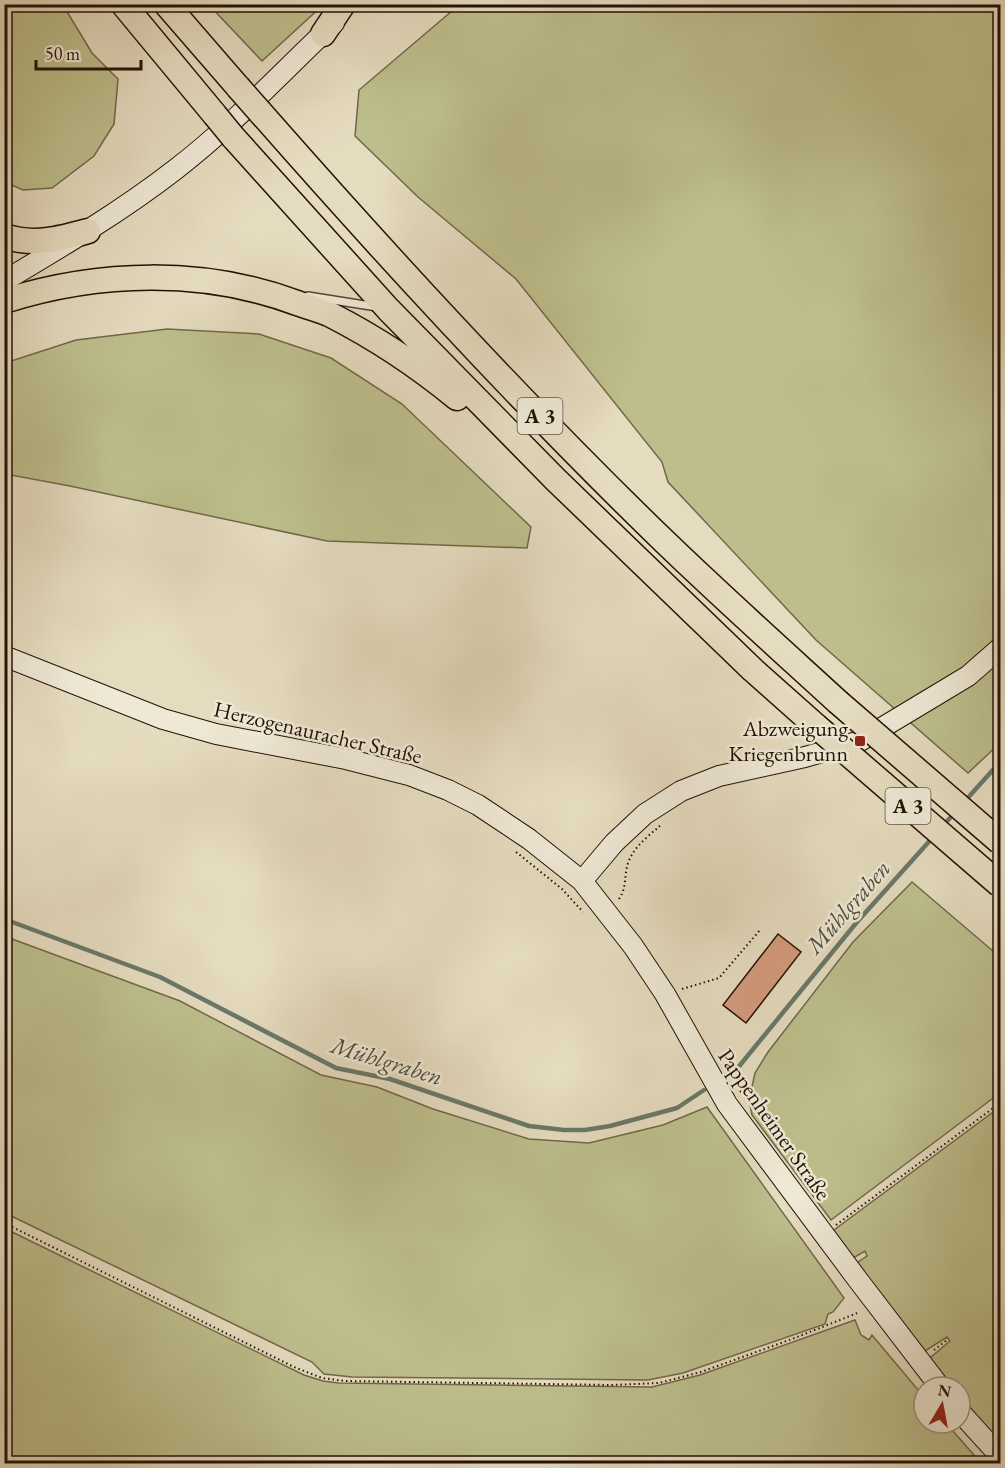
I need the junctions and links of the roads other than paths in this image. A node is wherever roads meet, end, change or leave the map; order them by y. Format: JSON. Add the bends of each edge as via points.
{"nodes":[{"id":1,"x":123,"y":4,"type":"edge"},
{"id":2,"x":166,"y":4,"type":"edge"},
{"id":3,"x":184,"y":4,"type":"edge"},
{"id":4,"x":343,"y":4,"type":"edge"},
{"id":5,"x":353,"y":4,"type":"edge"},
{"id":6,"x":323,"y":34,"type":"junction"},
{"id":7,"x":220,"y":66,"type":"junction"},
{"id":8,"x":88,"y":231,"type":"junction"},
{"id":9,"x":4,"y":236,"type":"edge"},
{"id":10,"x":4,"y":281,"type":"edge"},
{"id":11,"x":275,"y":295,"type":"junction"},
{"id":12,"x":4,"y":301,"type":"edge"},
{"id":13,"x":388,"y":309,"type":"junction"},
{"id":14,"x":556,"y":480,"type":"junction"},
{"id":15,"x":1000,"y":648,"type":"edge"},
{"id":16,"x":4,"y":656,"type":"edge"},
{"id":17,"x":1000,"y":842,"type":"edge"},
{"id":18,"x":582,"y":881,"type":"junction"},
{"id":19,"x":1000,"y":885,"type":"edge"},
{"id":20,"x":931,"y":1375,"type":"edge"},
{"id":21,"x":972,"y":1425,"type":"edge"},
{"id":22,"x":1000,"y":1456,"type":"edge"}],
"edges":[{"from":1,"to":13,"type":"highway","number":"A 3","bridge":true,"via":[[233,137]]},
{"from":2,"to":7,"type":"highway","number":"A 3"},
{"from":3,"to":7,"type":"highway"},
{"from":4,"to":6,"type":"highway"},
{"from":5,"to":6,"type":"street"},
{"from":6,"to":8,"type":"street","via":[[206,144]]},
{"from":7,"to":17,"type":"highway","number":"A 3","bridge":true,"via":[[372,240],[577,455],[837,702]]},
{"from":8,"to":9,"type":"highway","via":[[42,242]]},
{"from":8,"to":10,"type":"street"},
{"from":11,"to":12,"type":"highway","via":[[184,279],[119,278],[73,284]]},
{"from":11,"to":13,"type":"lane","via":[[319,297]]},
{"from":11,"to":14,"type":"highway","via":[[329,314],[376,339],[440,384]]},
{"from":13,"to":14,"type":"highway","number":"A 3"},
{"from":14,"to":19,"type":"highway","number":"A 3","bridge":true,"via":[[745,662]]},
{"from":15,"to":18,"type":"street","via":[[968,676],[860,741],[719,776],[681,791],[645,814]]},
{"from":16,"to":18,"type":"street","name":"Herzogenauracher Straße","via":[[163,718],[216,734],[346,759],[409,775],[448,790],[529,839]]},
{"from":18,"to":20,"type":"street","name":"Pappenheimer Straße","via":[[665,994],[727,1104]]},
{"from":21,"to":22,"type":"street"}]}
